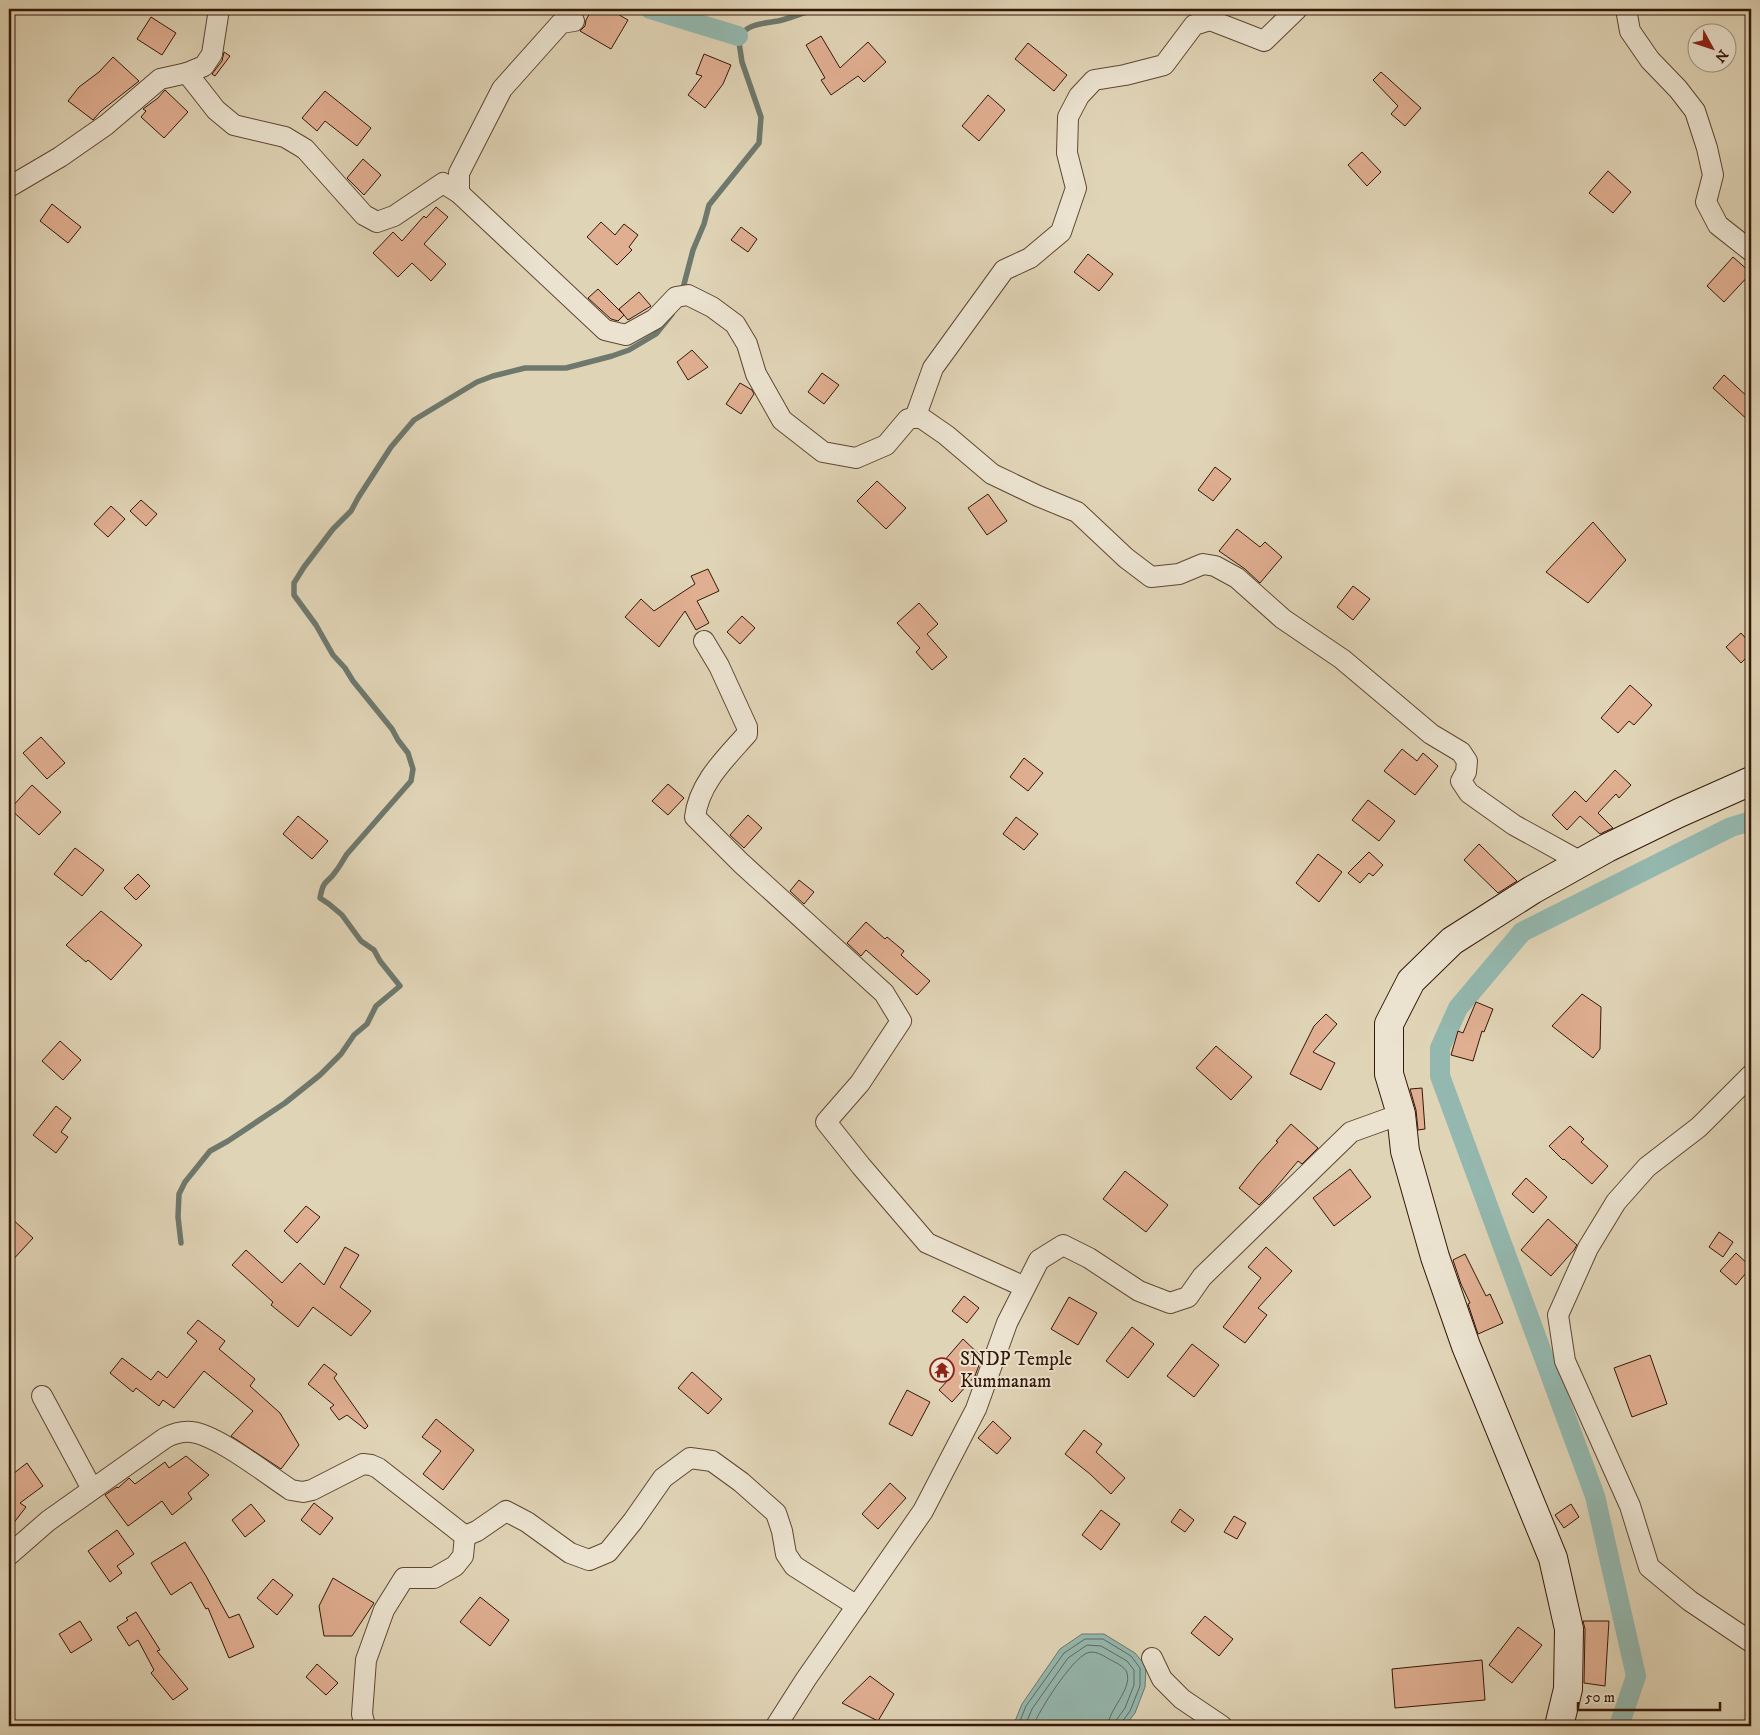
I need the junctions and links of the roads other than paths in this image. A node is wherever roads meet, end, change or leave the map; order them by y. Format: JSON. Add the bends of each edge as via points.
{"nodes":[{"id":1,"x":219,"y":9,"type":"edge"},
{"id":2,"x":1298,"y":9,"type":"edge"},
{"id":3,"x":1626,"y":9,"type":"edge"},
{"id":4,"x":574,"y":21,"type":"dead end"},
{"id":5,"x":187,"y":73,"type":"junction"},
{"id":6,"x":9,"y":187,"type":"edge"},
{"id":7,"x":459,"y":194,"type":"junction"},
{"id":8,"x":1751,"y":251,"type":"edge"},
{"id":9,"x":915,"y":418,"type":"junction"},
{"id":10,"x":704,"y":640,"type":"dead end"},
{"id":11,"x":1751,"y":781,"type":"edge"},
{"id":12,"x":1581,"y":862,"type":"junction"},
{"id":13,"x":1751,"y":1075,"type":"edge"},
{"id":14,"x":1402,"y":1114,"type":"junction"},
{"id":15,"x":1025,"y":1287,"type":"junction"},
{"id":16,"x":42,"y":1396,"type":"dead end"},
{"id":17,"x":92,"y":1489,"type":"junction"},
{"id":18,"x":465,"y":1536,"type":"junction"},
{"id":19,"x":9,"y":1555,"type":"edge"},
{"id":20,"x":857,"y":1606,"type":"junction"},
{"id":21,"x":1751,"y":1642,"type":"edge"},
{"id":22,"x":1152,"y":1658,"type":"dead end"},
{"id":23,"x":365,"y":1726,"type":"edge"},
{"id":24,"x":776,"y":1726,"type":"edge"},
{"id":25,"x":1222,"y":1726,"type":"edge"},
{"id":26,"x":1559,"y":1726,"type":"edge"}],
"edges":[{"from":1,"to":5,"type":"street","via":[[212,54],[204,66]]},
{"from":2,"to":9,"type":"street","via":[[1264,41],[1210,20],[1194,25],[1164,65],[1094,80],[1079,96],[1068,117],[1067,153],[1076,188],[1061,232],[1030,258],[1004,270],[933,368]]},
{"from":3,"to":8,"type":"street","via":[[1630,31],[1694,111],[1713,175],[1706,202],[1718,225]]},
{"from":4,"to":7,"type":"street","via":[[561,23],[502,89],[460,173]]},
{"from":5,"to":6,"type":"street","via":[[160,79],[106,125]]},
{"from":5,"to":7,"type":"street","via":[[216,110],[234,125],[285,137],[305,149],[364,215],[377,222],[394,216],[443,183]]},
{"from":7,"to":9,"type":"street","via":[[605,330],[626,335],[655,319],[682,296],[712,307],[734,324],[747,344],[756,374],[782,420],[823,452],[856,458],[886,445],[908,419]]},
{"from":9,"to":12,"type":"street","via":[[920,417],[946,435],[992,474],[1078,512],[1151,577],[1179,574],[1203,564],[1215,566],[1236,578],[1283,619],[1342,659],[1431,734],[1461,752],[1467,761],[1461,781],[1469,793],[1514,825]]},
{"from":10,"to":15,"type":"street","via":[[747,727],[747,734],[711,775],[696,803],[695,817],[748,870],[884,993],[901,1021],[860,1083],[826,1122],[927,1243]]},
{"from":11,"to":12,"type":"main road"},
{"from":12,"to":14,"type":"main road","via":[[1452,941],[1411,981],[1389,1024],[1389,1074]]},
{"from":13,"to":21,"type":"street","via":[[1699,1127],[1647,1167],[1616,1202],[1588,1248],[1558,1315],[1565,1361],[1630,1506],[1649,1567],[1690,1601]]},
{"from":14,"to":15,"type":"street","via":[[1351,1132],[1202,1276],[1188,1297],[1170,1303],[1139,1291],[1063,1245],[1039,1260]]},
{"from":14,"to":26,"type":"main road","via":[[1405,1151],[1438,1266],[1553,1558],[1569,1629],[1568,1689]]},
{"from":15,"to":20,"type":"street","via":[[1007,1323],[976,1408],[923,1511]]},
{"from":16,"to":17,"type":"street"},
{"from":17,"to":18,"type":"street","via":[[165,1438],[178,1432],[191,1432],[214,1439],[290,1490],[312,1490],[363,1464],[370,1464]]},
{"from":17,"to":19,"type":"street"},
{"from":18,"to":20,"type":"street","via":[[506,1511],[570,1553],[589,1560],[608,1552],[663,1478],[690,1458],[712,1461],[776,1513],[786,1554],[794,1566]]},
{"from":18,"to":23,"type":"street","via":[[463,1556],[455,1566],[434,1578],[404,1578],[384,1610],[366,1660],[362,1714]]},
{"from":20,"to":24,"type":"street"},
{"from":22,"to":25,"type":"street","via":[[1162,1678],[1182,1699]]}]}
